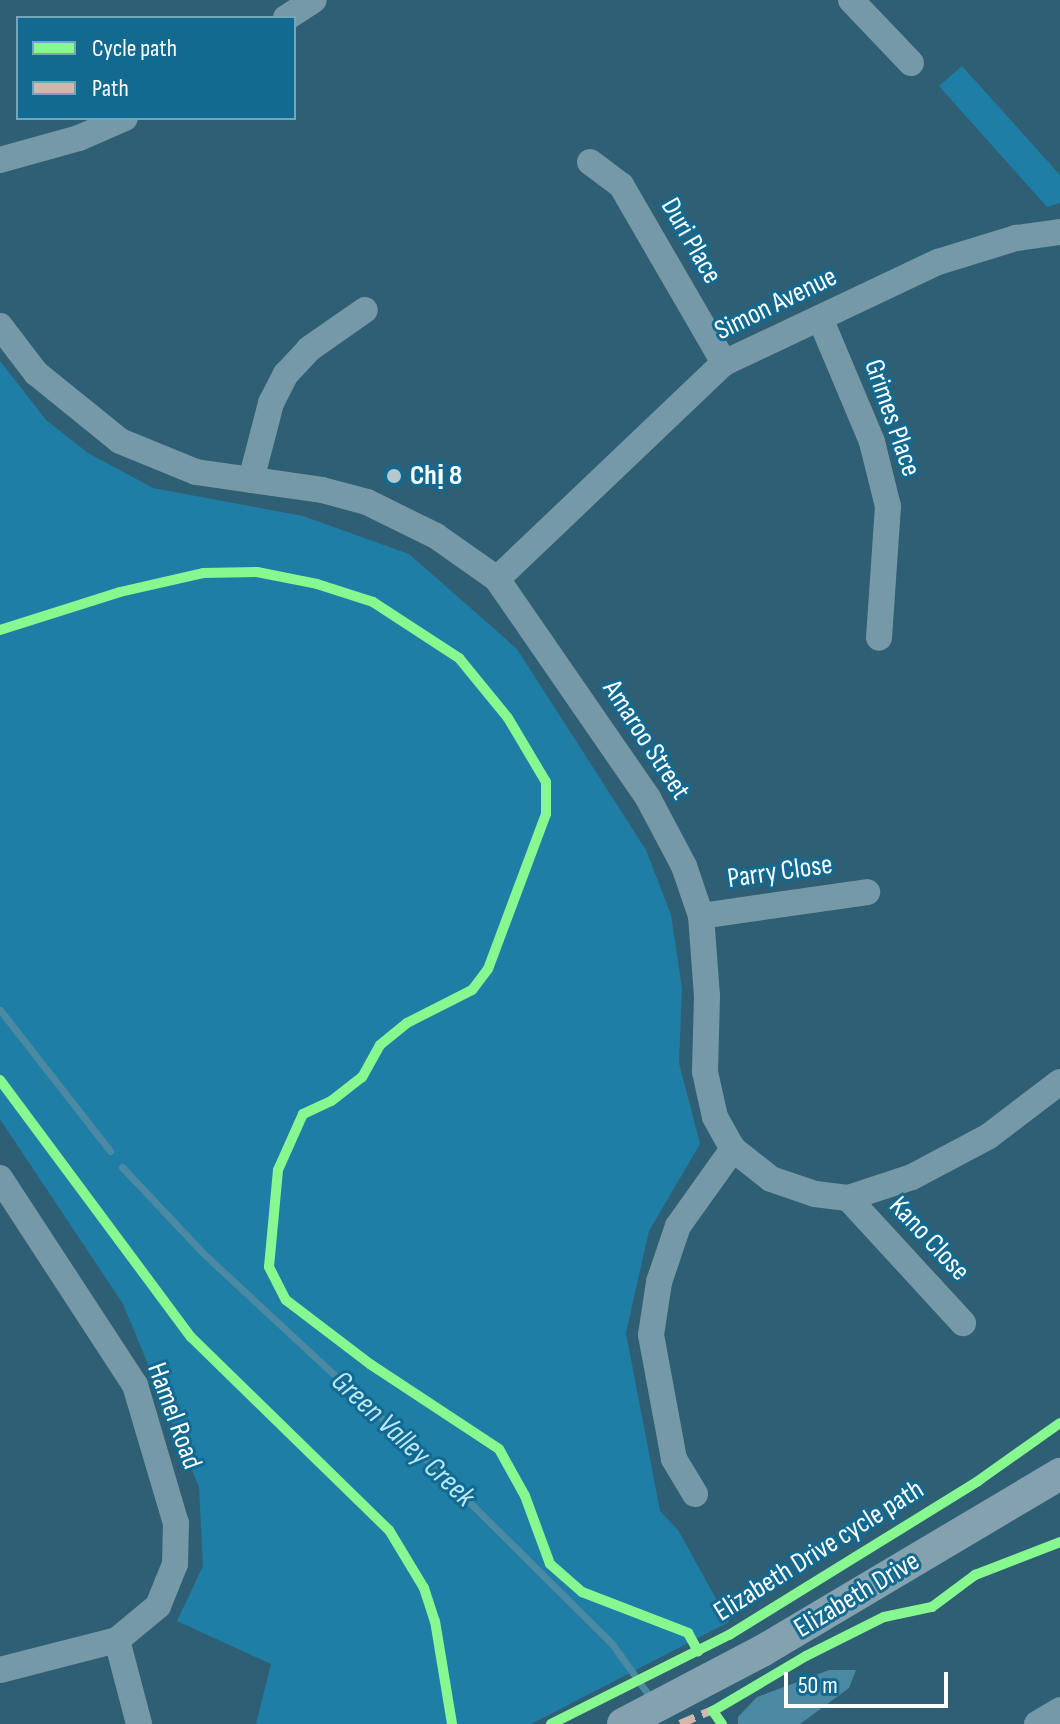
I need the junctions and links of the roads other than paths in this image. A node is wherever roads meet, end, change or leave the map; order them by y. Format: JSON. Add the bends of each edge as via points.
{"nodes":[{"id":1,"x":851,"y":0,"type":"edge"},
{"id":2,"x":911,"y":63,"type":"dead end"},
{"id":3,"x":120,"y":120,"type":"edge"},
{"id":4,"x":0,"y":160,"type":"edge"},
{"id":5,"x":590,"y":162,"type":"dead end"},
{"id":6,"x":1060,"y":232,"type":"edge"},
{"id":7,"x":365,"y":310,"type":"dead end"},
{"id":8,"x":820,"y":318,"type":"junction"},
{"id":9,"x":0,"y":326,"type":"edge"},
{"id":10,"x":724,"y":363,"type":"junction"},
{"id":11,"x":251,"y":480,"type":"junction"},
{"id":12,"x":497,"y":579,"type":"junction"},
{"id":13,"x":879,"y":638,"type":"dead end"},
{"id":14,"x":867,"y":892,"type":"dead end"},
{"id":15,"x":701,"y":916,"type":"junction"},
{"id":16,"x":1060,"y":1082,"type":"edge"},
{"id":17,"x":733,"y":1149,"type":"junction"},
{"id":18,"x":0,"y":1178,"type":"edge"},
{"id":19,"x":848,"y":1198,"type":"junction"},
{"id":20,"x":963,"y":1323,"type":"dead end"},
{"id":21,"x":1054,"y":1473,"type":"edge"},
{"id":22,"x":695,"y":1494,"type":"dead end"},
{"id":23,"x":117,"y":1640,"type":"junction"},
{"id":24,"x":0,"y":1670,"type":"edge"},
{"id":25,"x":1060,"y":1710,"type":"edge"},
{"id":26,"x":139,"y":1724,"type":"edge"},
{"id":27,"x":623,"y":1724,"type":"edge"},
{"id":28,"x":1037,"y":1724,"type":"edge"}],
"edges":[{"from":1,"to":2,"type":"street"},
{"from":3,"to":4,"type":"street","via":[[79,138]]},
{"from":5,"to":10,"type":"street","name":"Duri Place","via":[[621,185]]},
{"from":6,"to":8,"type":"street","name":"Simon Avenue","via":[[1016,238],[938,262]]},
{"from":7,"to":11,"type":"street","via":[[309,349],[286,374],[271,403]]},
{"from":8,"to":10,"type":"street","name":"Simon Avenue"},
{"from":8,"to":13,"type":"street","name":"Grimes Place","via":[[872,442],[888,506]]},
{"from":9,"to":11,"type":"street","name":"Amaroo Street","via":[[36,373],[120,441],[196,472]]},
{"from":10,"to":12,"type":"street","name":"Simon Avenue"},
{"from":11,"to":12,"type":"street","name":"Amaroo Street","via":[[367,502],[436,536]]},
{"from":12,"to":15,"type":"street","name":"Amaroo Street","via":[[648,798],[684,866]]},
{"from":14,"to":15,"type":"street","name":"Parry Close"},
{"from":15,"to":17,"type":"street","name":"Amaroo Street","via":[[705,1072],[715,1117]]},
{"from":16,"to":19,"type":"street","name":"Amaroo Street","via":[[989,1136],[912,1177]]},
{"from":17,"to":19,"type":"street","name":"Amaroo Street","via":[[771,1179],[815,1194]]},
{"from":17,"to":22,"type":"street","via":[[678,1226],[659,1282],[651,1335],[674,1459]]},
{"from":18,"to":23,"type":"street","name":"Hamel Road","via":[[135,1385],[176,1523],[175,1564],[158,1606]]},
{"from":19,"to":20,"type":"street","name":"Kano Close"},
{"from":21,"to":27,"type":"main road","name":"Elizabeth Drive","via":[[912,1563]]},
{"from":23,"to":24,"type":"street"},
{"from":23,"to":26,"type":"street"},
{"from":25,"to":28,"type":"street"}]}
